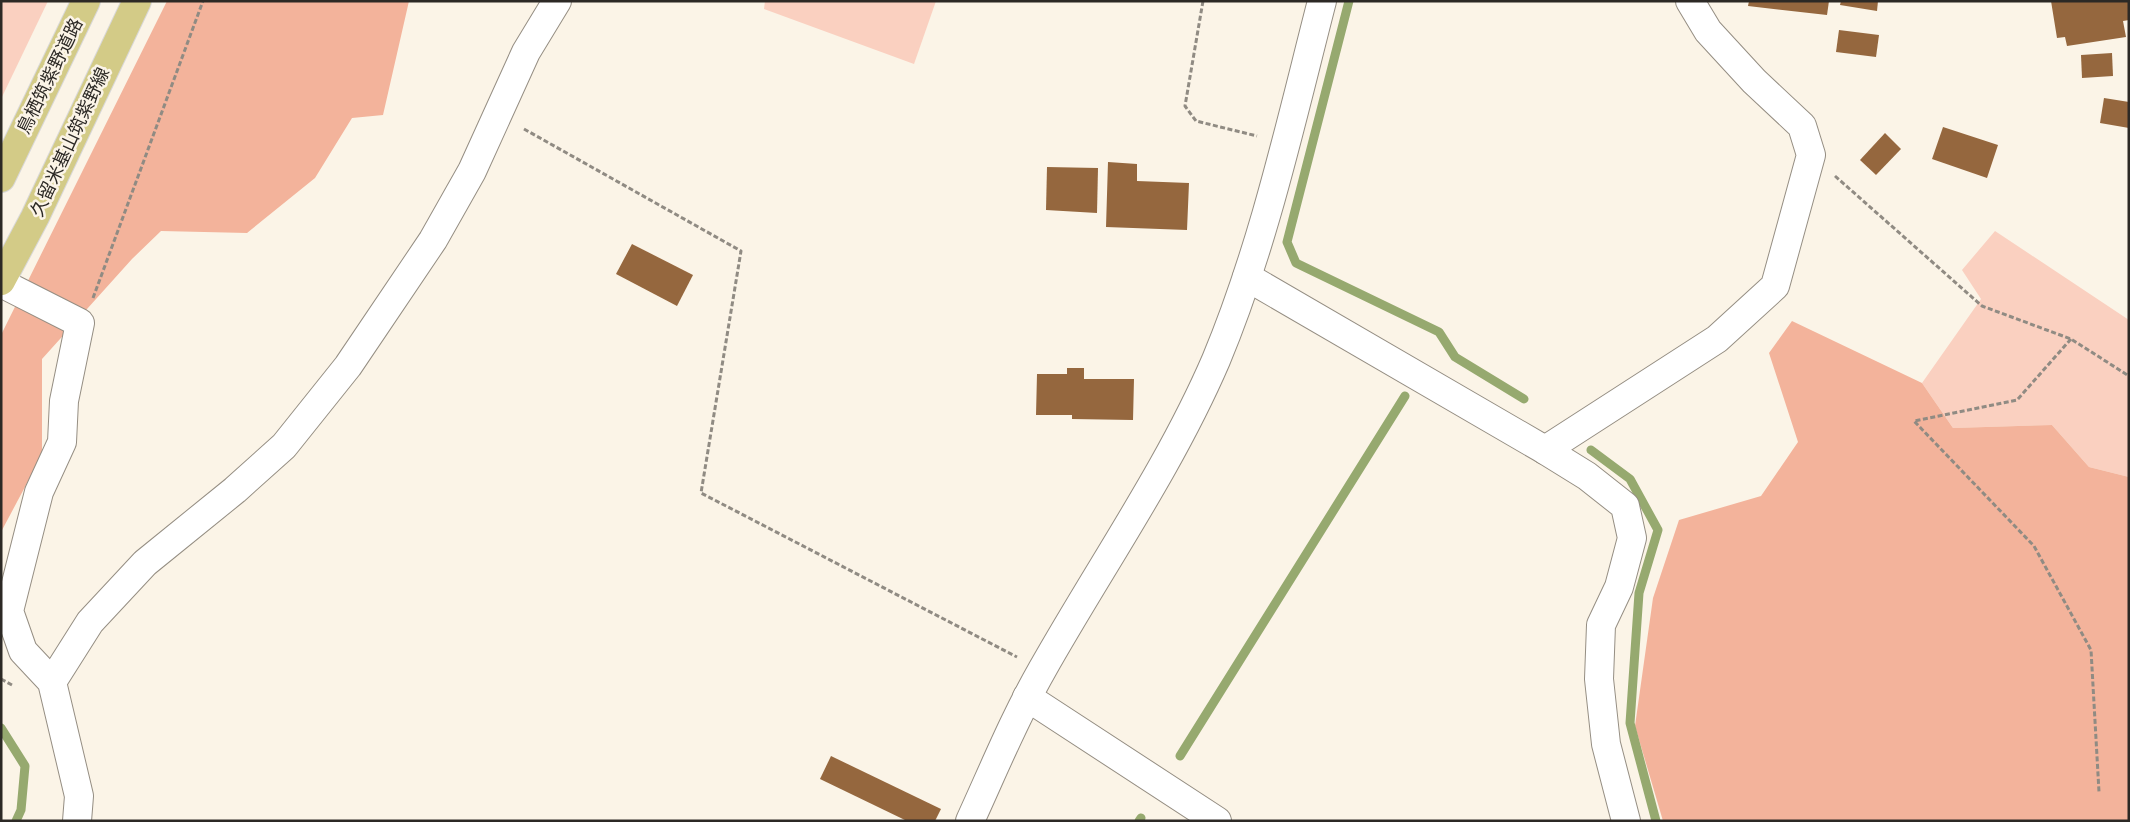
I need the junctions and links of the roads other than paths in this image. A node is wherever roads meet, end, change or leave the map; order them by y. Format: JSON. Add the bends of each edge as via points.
{"nodes":[{"id":1,"x":86,"y":1,"type":"edge"},
{"id":2,"x":137,"y":1,"type":"edge"},
{"id":3,"x":557,"y":1,"type":"edge"},
{"id":4,"x":1322,"y":1,"type":"edge"},
{"id":5,"x":1690,"y":1,"type":"edge"},
{"id":6,"x":1,"y":178,"type":"edge"},
{"id":7,"x":1247,"y":277,"type":"junction"},
{"id":8,"x":1,"y":282,"type":"edge"},
{"id":9,"x":1544,"y":450,"type":"junction"},
{"id":10,"x":52,"y":682,"type":"junction"},
{"id":11,"x":1027,"y":697,"type":"junction"},
{"id":12,"x":77,"y":821,"type":"edge"},
{"id":13,"x":970,"y":821,"type":"edge"},
{"id":14,"x":1217,"y":821,"type":"edge"},
{"id":15,"x":1626,"y":821,"type":"edge"}],
"edges":[{"from":1,"to":6,"type":"main road","name":"鳥栖筑紫野道路"},
{"from":2,"to":8,"type":"main road","name":"久留米基山筑紫野線"},
{"from":3,"to":10,"type":"street","via":[[526,52],[472,171],[433,240],[348,366],[284,446],[145,563],[90,622]]},
{"from":4,"to":7,"type":"street"},
{"from":5,"to":9,"type":"street","via":[[1708,31],[1802,126],[1811,155],[1775,286],[1717,339]]},
{"from":7,"to":9,"type":"street"},
{"from":7,"to":11,"type":"street","via":[[1216,360],[1174,446]]},
{"from":8,"to":10,"type":"street","via":[[80,323],[64,402],[62,442],[39,492],[9,611],[23,652]]},
{"from":9,"to":15,"type":"street","via":[[1587,476],[1625,506],[1632,538],[1620,587],[1601,625],[1599,680],[1606,744]]},
{"from":10,"to":12,"type":"street","via":[[79,796]]},
{"from":11,"to":13,"type":"street"},
{"from":11,"to":14,"type":"street"}]}
